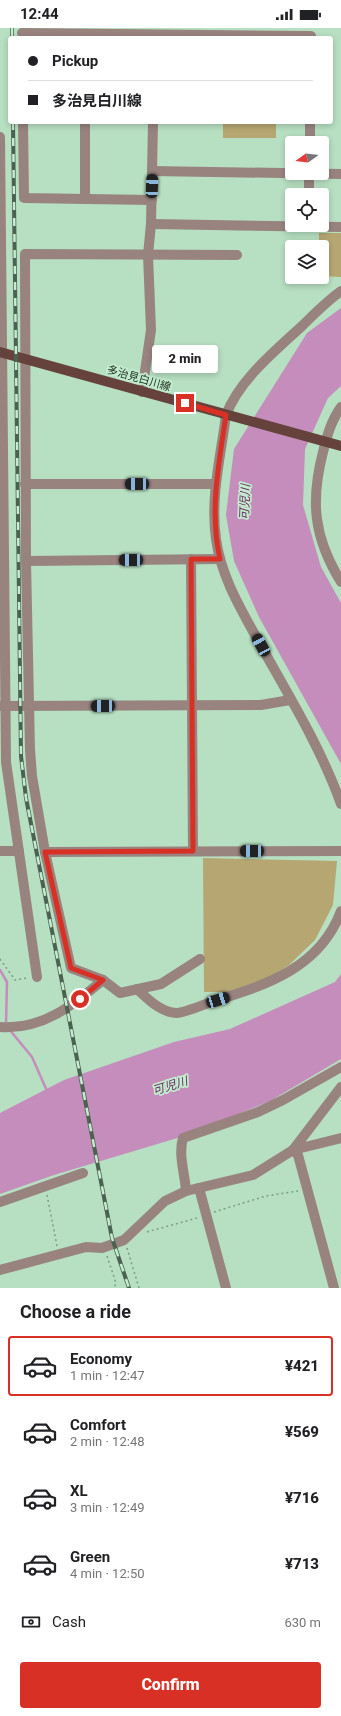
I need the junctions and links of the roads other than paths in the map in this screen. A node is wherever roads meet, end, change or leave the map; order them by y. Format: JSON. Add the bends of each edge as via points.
{"nodes":[{"id":1,"x":211,"y":32,"type":"edge"},
{"id":2,"x":260,"y":32,"type":"edge"},
{"id":3,"x":22,"y":33,"type":"edge"},
{"id":4,"x":86,"y":33,"type":"edge"},
{"id":5,"x":155,"y":33,"type":"edge"},
{"id":6,"x":311,"y":34,"type":"edge"},
{"id":7,"x":184,"y":36,"type":"edge"},
{"id":8,"x":197,"y":36,"type":"edge"},
{"id":9,"x":23,"y":124,"type":"edge"},
{"id":10,"x":86,"y":124,"type":"edge"},
{"id":11,"x":153,"y":124,"type":"edge"},
{"id":12,"x":310,"y":124,"type":"edge"},
{"id":13,"x":310,"y":136,"type":"edge"},
{"id":14,"x":0,"y":137,"type":"edge"},
{"id":15,"x":152,"y":171,"type":"junction"},
{"id":16,"x":285,"y":173,"type":"edge"},
{"id":17,"x":329,"y":174,"type":"edge"},
{"id":18,"x":341,"y":174,"type":"edge"},
{"id":19,"x":85,"y":198,"type":"junction"},
{"id":20,"x":152,"y":200,"type":"junction"},
{"id":21,"x":151,"y":224,"type":"junction"},
{"id":22,"x":285,"y":226,"type":"edge"},
{"id":23,"x":329,"y":227,"type":"edge"},
{"id":24,"x":341,"y":227,"type":"edge"},
{"id":25,"x":0,"y":234,"type":"edge"},
{"id":26,"x":148,"y":255,"type":"junction"},
{"id":27,"x":236,"y":255,"type":"dead end"},
{"id":28,"x":341,"y":291,"type":"edge"},
{"id":29,"x":1,"y":353,"type":"edge"},
{"id":30,"x":26,"y":358,"type":"junction"},
{"id":31,"x":142,"y":392,"type":"junction"},
{"id":32,"x":341,"y":407,"type":"edge"},
{"id":33,"x":226,"y":415,"type":"junction"},
{"id":34,"x":326,"y":440,"type":"junction"},
{"id":35,"x":341,"y":446,"type":"edge"},
{"id":36,"x":1,"y":457,"type":"edge"},
{"id":37,"x":25,"y":484,"type":"junction"},
{"id":38,"x":216,"y":484,"type":"junction"},
{"id":39,"x":191,"y":559,"type":"junction"},
{"id":40,"x":220,"y":559,"type":"junction"},
{"id":41,"x":2,"y":561,"type":"edge"},
{"id":42,"x":26,"y":561,"type":"junction"},
{"id":43,"x":341,"y":582,"type":"edge"},
{"id":44,"x":290,"y":700,"type":"junction"},
{"id":45,"x":193,"y":705,"type":"junction"},
{"id":46,"x":2,"y":706,"type":"edge"},
{"id":47,"x":28,"y":707,"type":"junction"},
{"id":48,"x":341,"y":804,"type":"edge"},
{"id":49,"x":19,"y":851,"type":"junction"},
{"id":50,"x":193,"y":851,"type":"junction"},
{"id":51,"x":341,"y":851,"type":"edge"},
{"id":52,"x":0,"y":852,"type":"edge"},
{"id":53,"x":45,"y":852,"type":"junction"},
{"id":54,"x":341,"y":912,"type":"edge"},
{"id":55,"x":200,"y":959,"type":"dead end"},
{"id":56,"x":37,"y":977,"type":"road end"},
{"id":57,"x":103,"y":980,"type":"junction"},
{"id":58,"x":137,"y":989,"type":"junction"},
{"id":59,"x":0,"y":1027,"type":"edge"},
{"id":60,"x":341,"y":1067,"type":"edge"},
{"id":61,"x":341,"y":1087,"type":"edge"},
{"id":62,"x":341,"y":1138,"type":"edge"},
{"id":63,"x":293,"y":1150,"type":"junction"},
{"id":64,"x":83,"y":1173,"type":"dead end"},
{"id":65,"x":200,"y":1188,"type":"junction"},
{"id":66,"x":186,"y":1191,"type":"junction"},
{"id":67,"x":0,"y":1202,"type":"edge"},
{"id":68,"x":0,"y":1270,"type":"edge"},
{"id":69,"x":226,"y":1288,"type":"edge"},
{"id":70,"x":334,"y":1288,"type":"edge"}],
"edges":[{"from":1,"to":2,"type":"street"},
{"from":1,"to":8,"type":"street"},
{"from":2,"to":6,"type":"street"},
{"from":3,"to":4,"type":"street"},
{"from":4,"to":5,"type":"street"},
{"from":5,"to":7,"type":"street"},
{"from":9,"to":19,"type":"street","via":[[24,198]]},
{"from":10,"to":19,"type":"street"},
{"from":11,"to":15,"type":"street"},
{"from":12,"to":13,"type":"street"},
{"from":14,"to":25,"type":"street"},
{"from":15,"to":16,"type":"street"},
{"from":15,"to":20,"type":"street"},
{"from":17,"to":18,"type":"street"},
{"from":19,"to":20,"type":"street"},
{"from":20,"to":21,"type":"street"},
{"from":21,"to":22,"type":"street"},
{"from":21,"to":26,"type":"street"},
{"from":23,"to":24,"type":"street"},
{"from":25,"to":29,"type":"street"},
{"from":26,"to":27,"type":"street"},
{"from":26,"to":30,"type":"street","via":[[25,254]]},
{"from":26,"to":31,"type":"street","via":[[151,330]]},
{"from":28,"to":33,"type":"street","via":[[271,355],[237,394]]},
{"from":29,"to":30,"type":"main road","name":"多治見白川線"},
{"from":29,"to":36,"type":"street"},
{"from":30,"to":31,"type":"main road","name":"多治見白川線"},
{"from":30,"to":37,"type":"street"},
{"from":31,"to":33,"type":"main road","name":"多治見白川線"},
{"from":32,"to":34,"type":"street","via":[[331,423]]},
{"from":33,"to":34,"type":"main road","name":"多治見白川線"},
{"from":33,"to":38,"type":"street"},
{"from":34,"to":35,"type":"main road","name":"多治見白川線"},
{"from":34,"to":43,"type":"street","via":[[316,478],[314,501],[325,548]]},
{"from":36,"to":41,"type":"street"},
{"from":37,"to":38,"type":"street"},
{"from":37,"to":42,"type":"street"},
{"from":38,"to":40,"type":"street","via":[[214,523]]},
{"from":39,"to":40,"type":"street"},
{"from":39,"to":42,"type":"street"},
{"from":39,"to":45,"type":"street"},
{"from":40,"to":44,"type":"street","via":[[238,605]]},
{"from":41,"to":46,"type":"street"},
{"from":42,"to":47,"type":"street"},
{"from":44,"to":45,"type":"street","via":[[261,705]]},
{"from":44,"to":48,"type":"street","via":[[305,724]]},
{"from":45,"to":47,"type":"street"},
{"from":45,"to":50,"type":"street"},
{"from":46,"to":47,"type":"street"},
{"from":46,"to":49,"type":"street","via":[[6,762]]},
{"from":47,"to":53,"type":"street","via":[[32,776]]},
{"from":49,"to":52,"type":"street"},
{"from":49,"to":56,"type":"street"},
{"from":50,"to":51,"type":"street"},
{"from":50,"to":53,"type":"street"},
{"from":53,"to":57,"type":"street","via":[[71,968]]},
{"from":54,"to":58,"type":"street","via":[[312,956],[279,978],[253,989],[176,1013],[155,1006]]},
{"from":55,"to":58,"type":"street","via":[[161,984]]},
{"from":57,"to":58,"type":"street","via":[[120,993]]},
{"from":57,"to":59,"type":"street","via":[[72,1005],[37,1024],[14,1028]]},
{"from":60,"to":66,"type":"street","via":[[258,1112],[183,1138],[180,1148]]},
{"from":61,"to":63,"type":"street"},
{"from":62,"to":63,"type":"street"},
{"from":63,"to":65,"type":"street","via":[[252,1175]]},
{"from":63,"to":70,"type":"street","via":[[298,1156]]},
{"from":64,"to":67,"type":"street"},
{"from":65,"to":66,"type":"street"},
{"from":65,"to":69,"type":"street"},
{"from":66,"to":68,"type":"street","via":[[165,1200],[124,1240],[102,1248],[86,1247]]}]}
